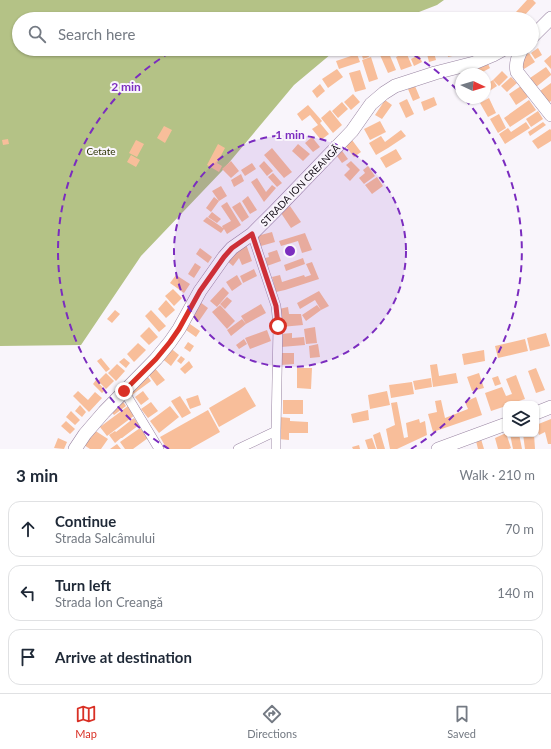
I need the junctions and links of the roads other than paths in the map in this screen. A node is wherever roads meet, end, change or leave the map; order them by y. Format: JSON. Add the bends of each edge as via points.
{"nodes":[{"id":1,"x":551,"y":8,"type":"edge"},
{"id":2,"x":539,"y":18,"type":"edge"},
{"id":3,"x":551,"y":18,"type":"edge"},
{"id":4,"x":539,"y":30,"type":"edge"},
{"id":5,"x":491,"y":56,"type":"edge"},
{"id":6,"x":519,"y":56,"type":"edge"},
{"id":7,"x":551,"y":114,"type":"edge"},
{"id":8,"x":252,"y":234,"type":"junction"},
{"id":9,"x":124,"y":391,"type":"junction"},
{"id":10,"x":551,"y":407,"type":"edge"},
{"id":11,"x":539,"y":412,"type":"edge"},
{"id":12,"x":503,"y":425,"type":"edge"},
{"id":13,"x":276,"y":431,"type":"junction"},
{"id":14,"x":75,"y":449,"type":"edge"},
{"id":15,"x":159,"y":449,"type":"edge"},
{"id":16,"x":238,"y":449,"type":"edge"},
{"id":17,"x":276,"y":449,"type":"edge"},
{"id":18,"x":438,"y":449,"type":"edge"}],
"edges":[{"from":1,"to":2,"type":"street"},
{"from":3,"to":4,"type":"street"},
{"from":5,"to":8,"type":"street","name":"STRADA ION CREANGĂ","via":[[395,86],[384,93],[372,104],[352,131]]},
{"from":6,"to":7,"type":"street","via":[[517,72]]},
{"from":8,"to":9,"type":"street","name":"STRADA ION CREANGĂ","via":[[224,257],[200,291],[170,342]]},
{"from":8,"to":13,"type":"street","via":[[276,306]]},
{"from":9,"to":14,"type":"street","name":"STRADA ION CREANGĂ","via":[[85,434]]},
{"from":9,"to":15,"type":"street"},
{"from":10,"to":11,"type":"street"},
{"from":12,"to":18,"type":"street"},
{"from":13,"to":16,"type":"street"},
{"from":13,"to":17,"type":"street"}]}
